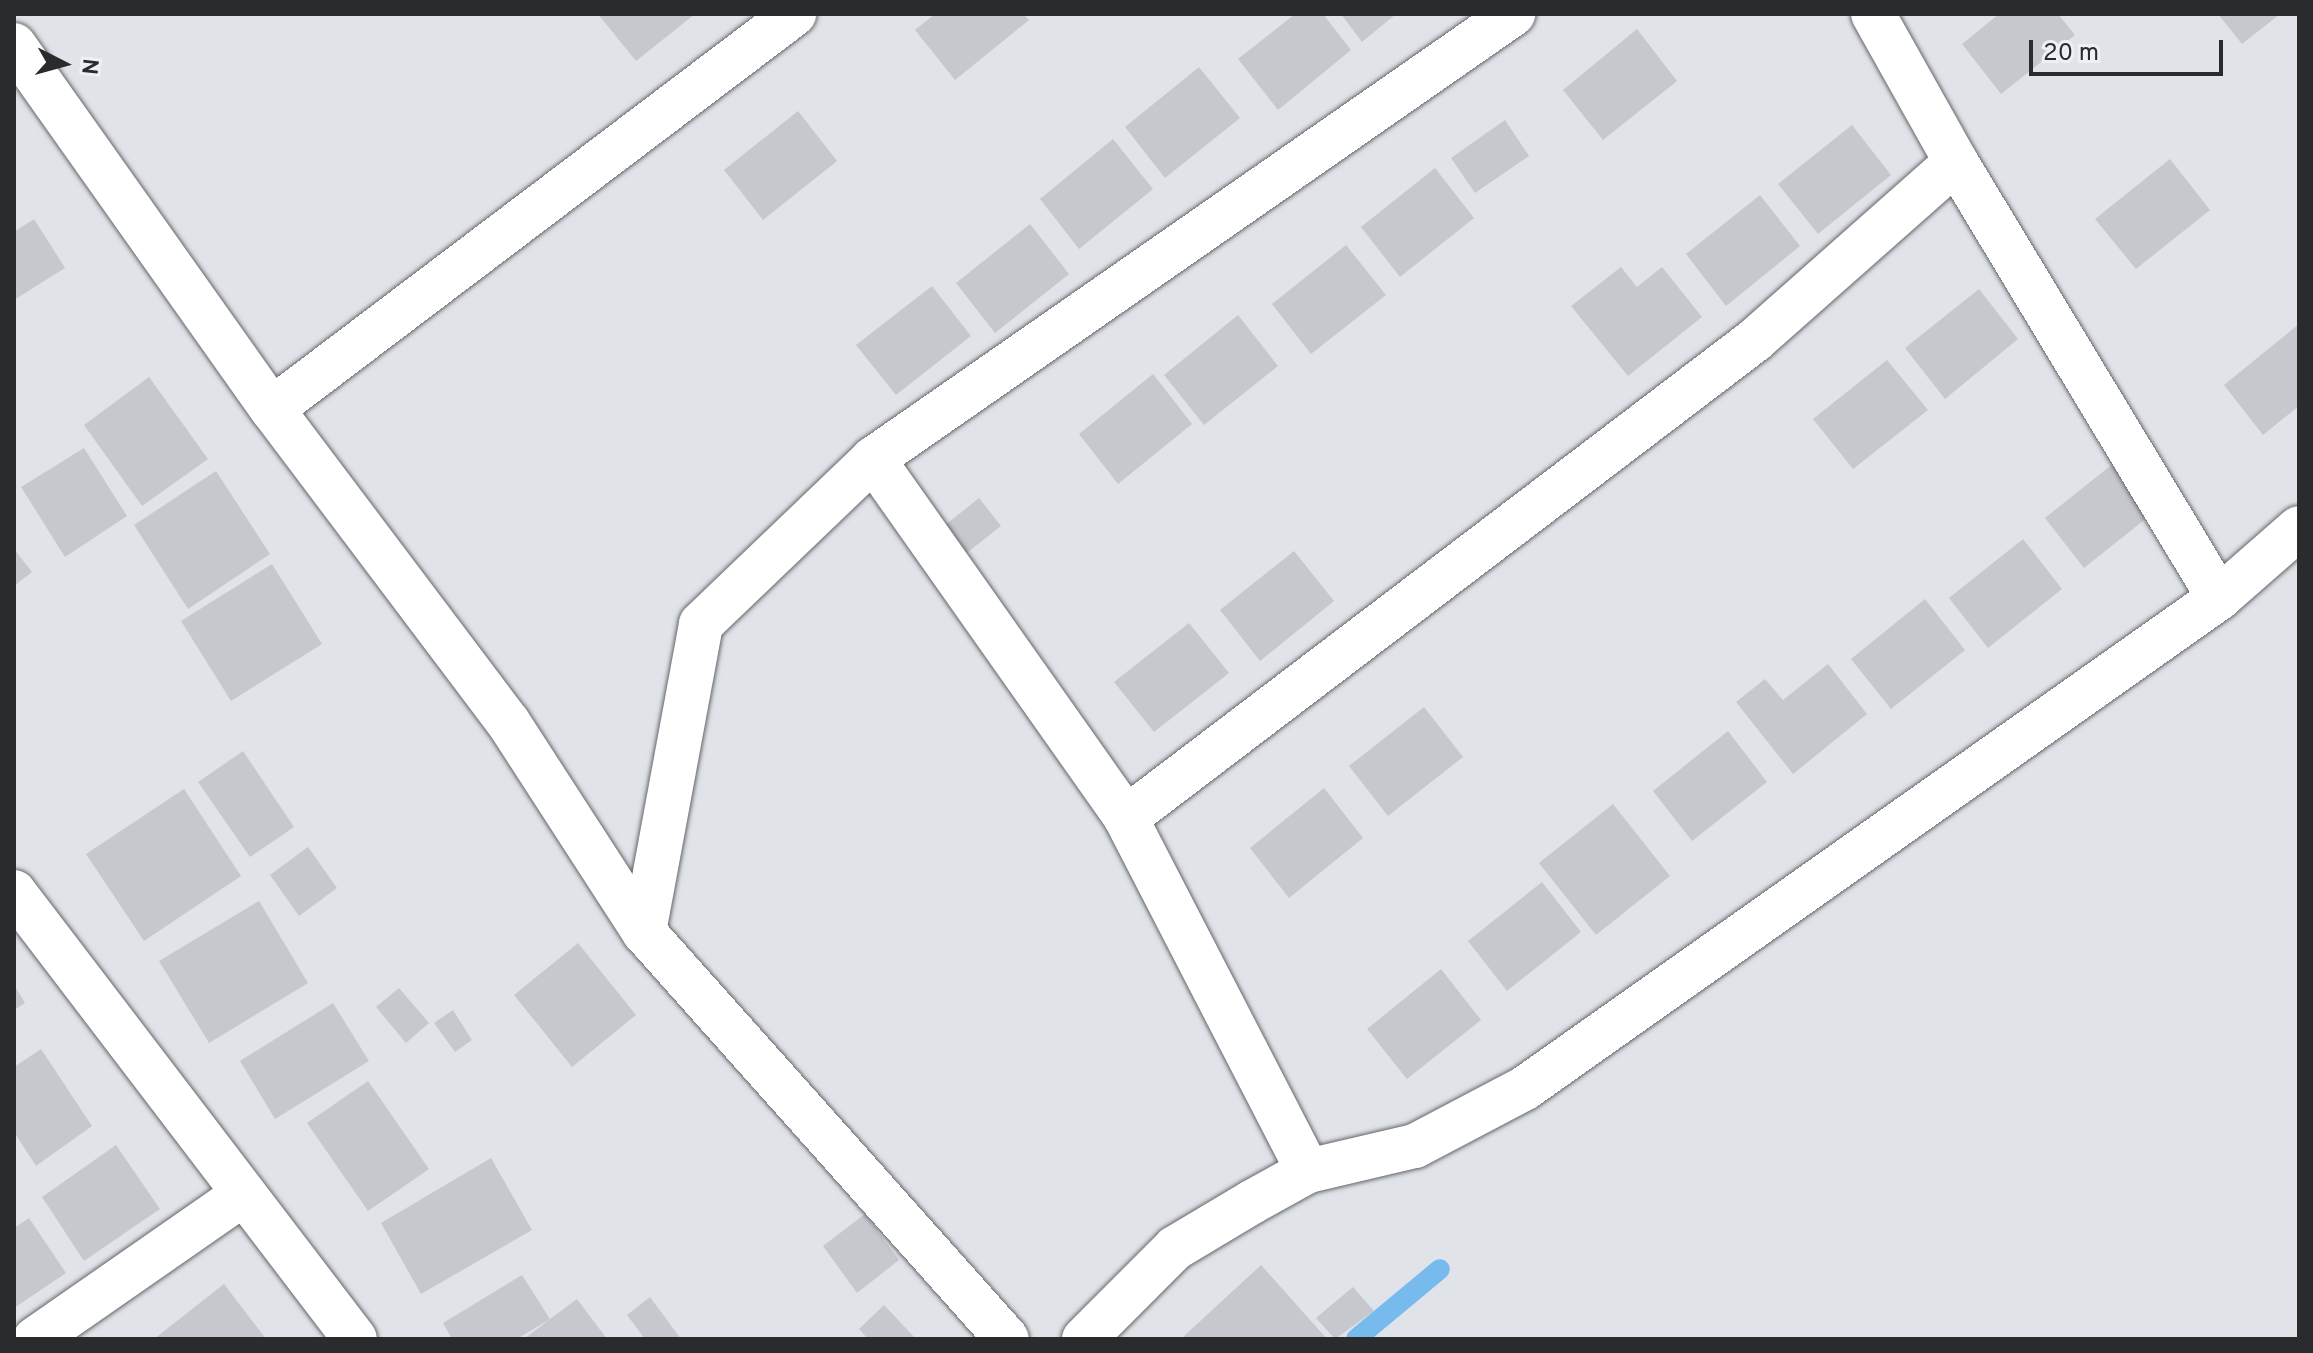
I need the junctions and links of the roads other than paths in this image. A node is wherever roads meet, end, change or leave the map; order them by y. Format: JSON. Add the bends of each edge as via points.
{"nodes":[{"id":1,"x":794,"y":14,"type":"edge"},
{"id":2,"x":1513,"y":14,"type":"edge"},
{"id":3,"x":1873,"y":14,"type":"edge"},
{"id":4,"x":14,"y":45,"type":"edge"},
{"id":5,"x":1956,"y":162,"type":"junction"},
{"id":6,"x":272,"y":409,"type":"junction"},
{"id":7,"x":873,"y":459,"type":"junction"},
{"id":8,"x":2299,"y":528,"type":"edge"},
{"id":9,"x":2219,"y":598,"type":"junction"},
{"id":10,"x":1126,"y":818,"type":"junction"},
{"id":11,"x":14,"y":892,"type":"edge"},
{"id":12,"x":644,"y":932,"type":"junction"},
{"id":13,"x":1308,"y":1171,"type":"junction"},
{"id":14,"x":241,"y":1196,"type":"junction"},
{"id":15,"x":35,"y":1339,"type":"edge"},
{"id":16,"x":355,"y":1339,"type":"edge"},
{"id":17,"x":1007,"y":1339,"type":"edge"},
{"id":18,"x":1084,"y":1339,"type":"edge"}],
"edges":[{"from":1,"to":6,"type":"street"},
{"from":2,"to":7,"type":"street"},
{"from":3,"to":5,"type":"street"},
{"from":4,"to":6,"type":"street"},
{"from":5,"to":9,"type":"street"},
{"from":5,"to":10,"type":"street","via":[[1755,340]]},
{"from":6,"to":12,"type":"street","via":[[508,722]]},
{"from":7,"to":10,"type":"street"},
{"from":7,"to":12,"type":"street","via":[[701,624]]},
{"from":8,"to":9,"type":"street"},
{"from":9,"to":13,"type":"street","via":[[1525,1088],[1415,1146]]},
{"from":10,"to":13,"type":"street"},
{"from":11,"to":14,"type":"street"},
{"from":12,"to":17,"type":"street"},
{"from":13,"to":18,"type":"street","via":[[1175,1248]]},
{"from":14,"to":15,"type":"street"},
{"from":14,"to":16,"type":"street"}]}
